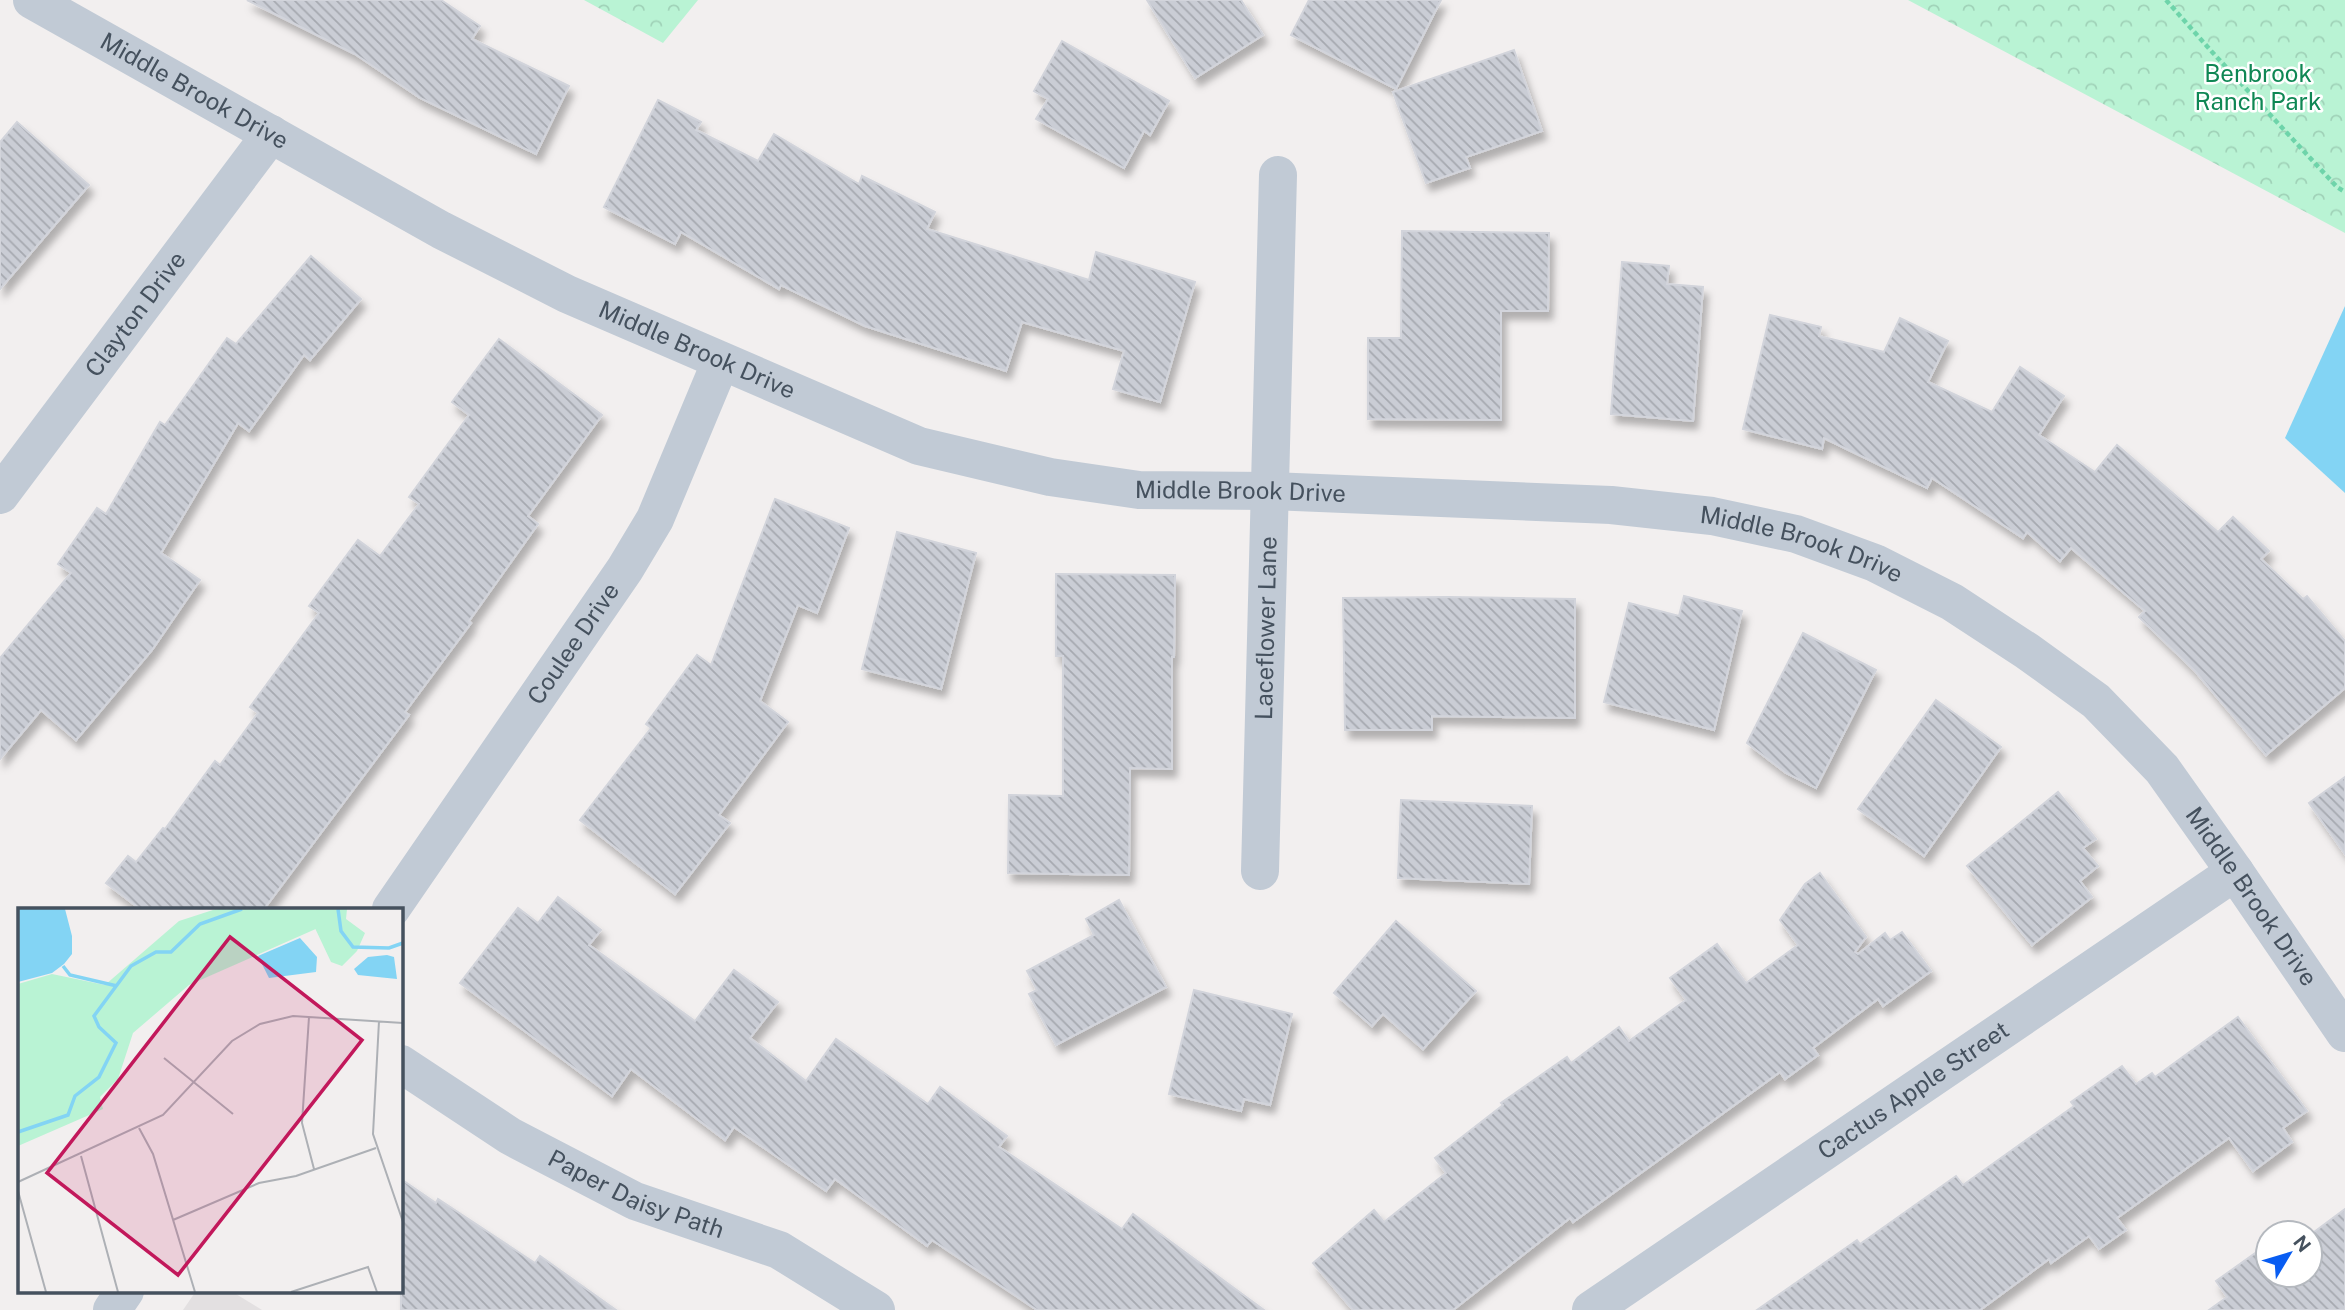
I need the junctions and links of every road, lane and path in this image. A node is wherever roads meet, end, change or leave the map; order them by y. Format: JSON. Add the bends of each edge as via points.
{"nodes":[{"id":1,"x":32,"y":0,"type":"edge"},
{"id":2,"x":2166,"y":0,"type":"edge"},
{"id":3,"x":271,"y":134,"type":"junction"},
{"id":4,"x":1278,"y":175,"type":"dead end"},
{"id":5,"x":2345,"y":192,"type":"edge"},
{"id":6,"x":721,"y":361,"type":"junction"},
{"id":7,"x":1271,"y":491,"type":"junction"},
{"id":8,"x":0,"y":495,"type":"edge"},
{"id":9,"x":1260,"y":872,"type":"dead end"},
{"id":10,"x":2235,"y":872,"type":"junction"},
{"id":11,"x":392,"y":908,"type":"edge"},
{"id":12,"x":2345,"y":1033,"type":"edge"},
{"id":13,"x":402,"y":1065,"type":"edge"},
{"id":14,"x":124,"y":1292,"type":"edge"},
{"id":15,"x":112,"y":1310,"type":"edge"},
{"id":16,"x":876,"y":1310,"type":"edge"},
{"id":17,"x":1591,"y":1310,"type":"edge"}],
"edges":[{"from":1,"to":3,"type":"street","name":"Middle Brook Drive"},
{"from":2,"to":5,"type":"path"},
{"from":3,"to":6,"type":"street","name":"Middle Brook Drive","via":[[441,230],[567,294]]},
{"from":3,"to":8,"type":"street","name":"Clayton Drive"},
{"from":4,"to":7,"type":"street","name":"Laceflower Lane"},
{"from":6,"to":7,"type":"street","name":"Middle Brook Drive","via":[[919,446],[1037,474],[1139,490]]},
{"from":6,"to":11,"type":"street","name":"Coulee Drive","via":[[649,529]]},
{"from":7,"to":9,"type":"street","name":"Laceflower Lane"},
{"from":7,"to":10,"type":"street","name":"Middle Brook Drive","via":[[1611,505],[1712,516],[1796,534],[1875,563],[1952,602],[2096,701],[2162,769]]},
{"from":10,"to":12,"type":"street","name":"Middle Brook Drive"},
{"from":10,"to":17,"type":"street","name":"Cactus Apple Street"},
{"from":13,"to":16,"type":"street","name":"Paper Daisy Path","via":[[510,1136],[635,1201],[779,1250]]},
{"from":14,"to":15,"type":"street"}]}
